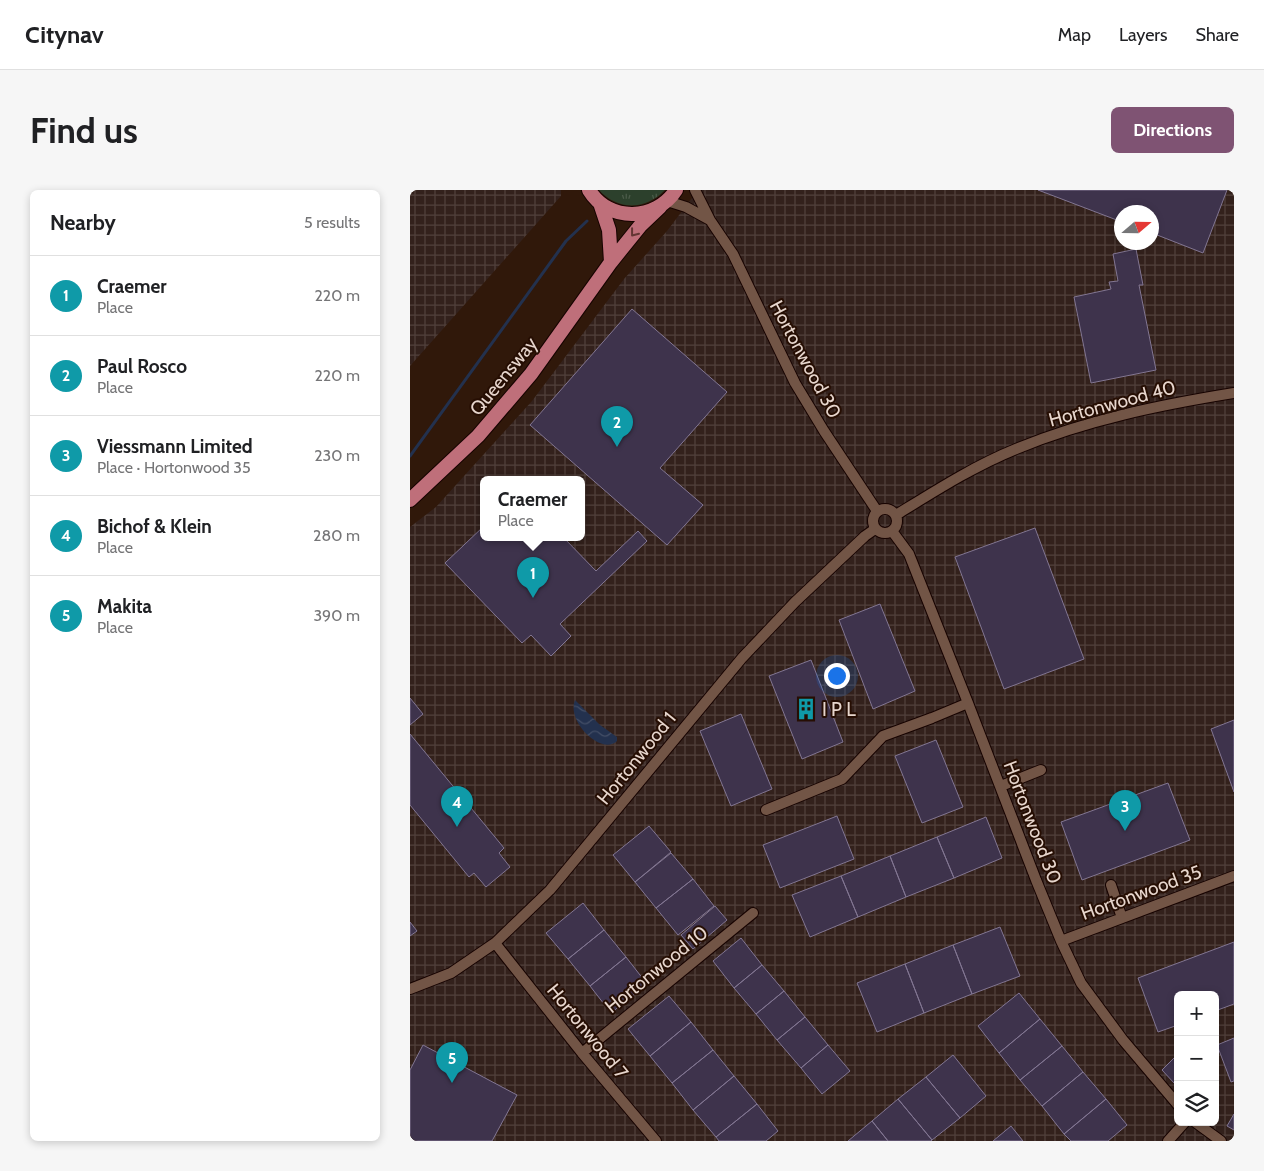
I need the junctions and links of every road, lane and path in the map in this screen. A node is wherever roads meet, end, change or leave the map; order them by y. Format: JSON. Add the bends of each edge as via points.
{"nodes":[{"id":1,"x":590,"y":190,"type":"edge"},
{"id":2,"x":695,"y":190,"type":"edge"},
{"id":3,"x":668,"y":199,"type":"edge"},
{"id":4,"x":600,"y":203,"type":"junction"},
{"id":5,"x":710,"y":220,"type":"junction"},
{"id":6,"x":610,"y":262,"type":"junction"},
{"id":7,"x":1234,"y":393,"type":"edge"},
{"id":8,"x":410,"y":500,"type":"edge"},
{"id":9,"x":877,"y":510,"type":"junction"},
{"id":10,"x":896,"y":515,"type":"junction"},
{"id":11,"x":875,"y":529,"type":"junction"},
{"id":12,"x":892,"y":531,"type":"junction"},
{"id":13,"x":968,"y":702,"type":"junction"},
{"id":14,"x":1041,"y":770,"type":"dead end"},
{"id":15,"x":1000,"y":786,"type":"junction"},
{"id":16,"x":766,"y":810,"type":"dead end"},
{"id":17,"x":1234,"y":876,"type":"edge"},
{"id":18,"x":1111,"y":885,"type":"dead end"},
{"id":19,"x":753,"y":913,"type":"dead end"},
{"id":20,"x":1122,"y":918,"type":"junction"},
{"id":21,"x":1061,"y":941,"type":"junction"},
{"id":22,"x":495,"y":942,"type":"junction"},
{"id":23,"x":410,"y":990,"type":"edge"},
{"id":24,"x":582,"y":1053,"type":"junction"},
{"id":25,"x":1174,"y":1100,"type":"edge"},
{"id":26,"x":1181,"y":1126,"type":"edge"},
{"id":27,"x":1201,"y":1126,"type":"edge"},
{"id":28,"x":656,"y":1141,"type":"edge"},
{"id":29,"x":1168,"y":1141,"type":"edge"},
{"id":30,"x":1222,"y":1141,"type":"edge"}],
"edges":[{"from":1,"to":4,"type":"main road"},
{"from":2,"to":5,"type":"street","name":"Hortonwood 30"},
{"from":3,"to":4,"type":"main road","via":[[640,214],[619,213]]},
{"from":3,"to":5,"type":"street","name":"Hortonwood 30"},
{"from":3,"to":6,"type":"main road","name":"Queensway","one_way":true},
{"from":4,"to":6,"type":"main road","via":[[608,230]]},
{"from":5,"to":9,"type":"street","name":"Hortonwood 30","via":[[733,254],[795,383]]},
{"from":6,"to":8,"type":"main road","name":"Queensway","via":[[531,374],[478,436]]},
{"from":7,"to":10,"type":"street","name":"Hortonwood 40","via":[[1144,410],[1059,433],[1015,450]]},
{"from":9,"to":10,"type":"street","via":[[890,509]]},
{"from":9,"to":11,"type":"street","via":[[872,521]]},
{"from":10,"to":12,"type":"street","via":[[897,525]]},
{"from":11,"to":12,"type":"street","via":[[885,533]]},
{"from":11,"to":22,"type":"street","name":"Hortonwood 1","via":[[795,602],[742,658],[550,890]]},
{"from":12,"to":13,"type":"street","name":"Hortonwood 30","via":[[909,554]]},
{"from":13,"to":15,"type":"street","name":"Hortonwood 30"},
{"from":13,"to":16,"type":"street","via":[[883,736],[842,779]]},
{"from":14,"to":15,"type":"street"},
{"from":15,"to":21,"type":"street","name":"Hortonwood 30"},
{"from":17,"to":20,"type":"street","name":"Hortonwood 35"},
{"from":18,"to":20,"type":"street"},
{"from":19,"to":24,"type":"street","name":"Hortonwood 10"},
{"from":20,"to":21,"type":"street","name":"Hortonwood 35"},
{"from":21,"to":25,"type":"street","name":"Hortonwood 30","via":[[1081,983],[1123,1040]]},
{"from":22,"to":23,"type":"street","name":"Hortonwood 1","via":[[451,973]]},
{"from":22,"to":24,"type":"street","name":"Hortonwood 7"},
{"from":24,"to":28,"type":"street","name":"Hortonwood 7"},
{"from":26,"to":29,"type":"street"},
{"from":27,"to":30,"type":"street"}]}
